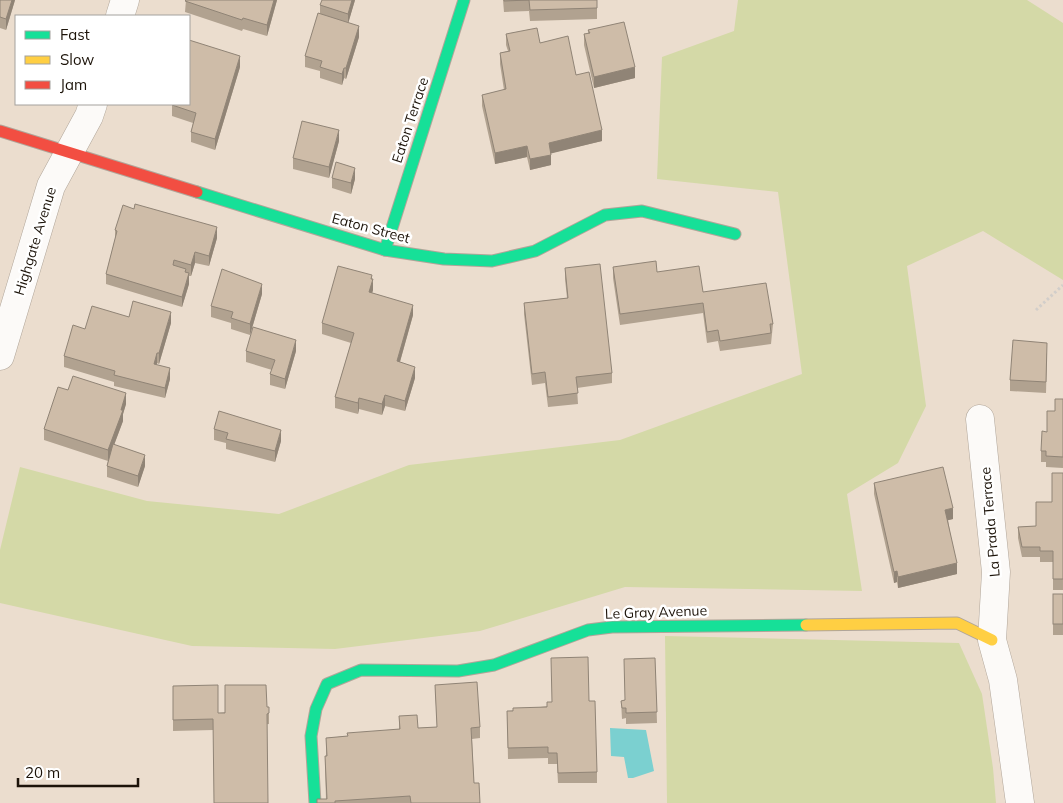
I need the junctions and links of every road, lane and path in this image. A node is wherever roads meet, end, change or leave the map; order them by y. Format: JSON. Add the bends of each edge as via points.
{"nodes":[{"id":1,"x":125,"y":0,"type":"edge"},
{"id":2,"x":464,"y":0,"type":"edge"},
{"id":3,"x":120,"y":15,"type":"edge"},
{"id":4,"x":93,"y":105,"type":"edge"},
{"id":5,"x":0,"y":131,"type":"edge"},
{"id":6,"x":70,"y":153,"type":"junction"},
{"id":7,"x":735,"y":234,"type":"dead end"},
{"id":8,"x":385,"y":250,"type":"junction"},
{"id":9,"x":1063,"y":285,"type":"edge"},
{"id":10,"x":1036,"y":310,"type":"dead end"},
{"id":11,"x":0,"y":356,"type":"edge"},
{"id":12,"x":980,"y":419,"type":"dead end"},
{"id":13,"x":992,"y":640,"type":"junction"},
{"id":14,"x":314,"y":803,"type":"edge"},
{"id":15,"x":1020,"y":803,"type":"edge"}],
"edges":[{"from":1,"to":3,"type":"street"},
{"from":2,"to":8,"type":"street","name":"Eaton Terrace"},
{"from":4,"to":6,"type":"street","name":"Highgate Avenue"},
{"from":5,"to":6,"type":"street","name":"Eaton Street"},
{"from":6,"to":8,"type":"street","name":"Eaton Street"},
{"from":6,"to":11,"type":"street","name":"Highgate Avenue","via":[[51,186]]},
{"from":7,"to":8,"type":"street","name":"Eaton Street","via":[[642,211],[605,214],[534,251],[492,261],[444,259]]},
{"from":9,"to":10,"type":"path"},
{"from":12,"to":13,"type":"street","name":"La Prada Terrace","via":[[996,572]]},
{"from":13,"to":14,"type":"street","name":"Le Gray Avenue","via":[[958,623],[612,626],[588,630],[494,665],[458,671],[361,670],[327,684],[316,709],[311,736]]},
{"from":13,"to":15,"type":"street","name":"La Prada Terrace","via":[[1003,680]]}]}
